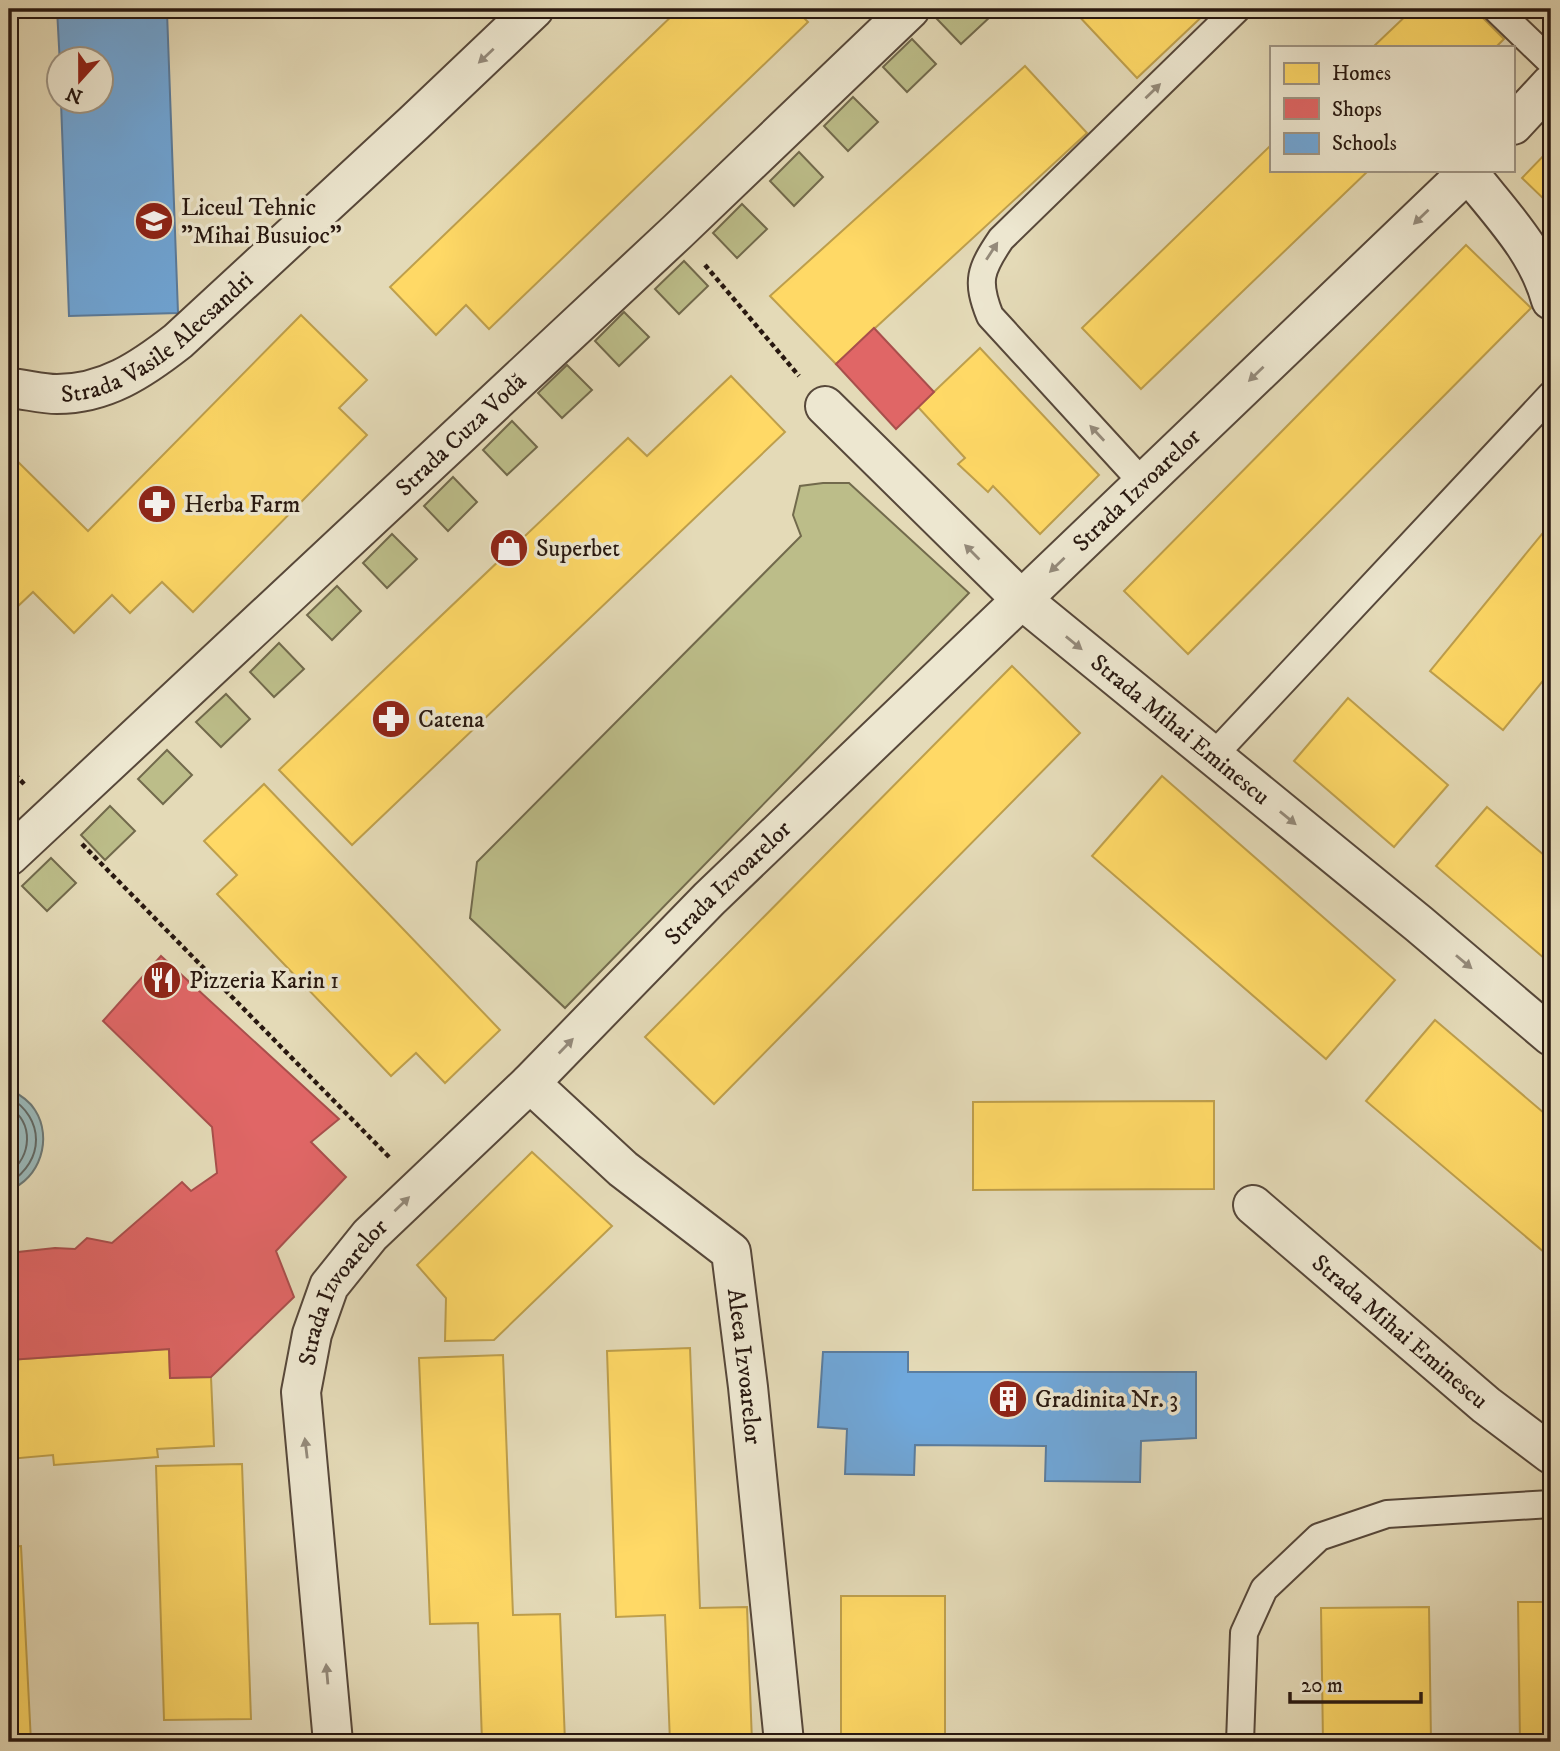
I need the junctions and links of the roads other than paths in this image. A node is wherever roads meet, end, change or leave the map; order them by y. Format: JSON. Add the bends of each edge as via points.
{"nodes":[{"id":1,"x":534,"y":9,"type":"edge"},
{"id":2,"x":910,"y":9,"type":"edge"},
{"id":3,"x":1237,"y":9,"type":"edge"},
{"id":4,"x":1496,"y":9,"type":"edge"},
{"id":5,"x":1551,"y":62,"type":"edge"},
{"id":6,"x":1551,"y":84,"type":"edge"},
{"id":7,"x":1514,"y":124,"type":"edge"},
{"id":8,"x":1468,"y":172,"type":"edge"},
{"id":9,"x":1470,"y":172,"type":"edge"},
{"id":10,"x":1551,"y":300,"type":"edge"},
{"id":11,"x":9,"y":388,"type":"edge"},
{"id":12,"x":1551,"y":395,"type":"edge"},
{"id":13,"x":825,"y":406,"type":"road end"},
{"id":14,"x":1143,"y":483,"type":"junction"},
{"id":15,"x":1021,"y":599,"type":"junction"},
{"id":16,"x":1213,"y":756,"type":"junction"},
{"id":17,"x":9,"y":856,"type":"edge"},
{"id":18,"x":1551,"y":1036,"type":"edge"},
{"id":19,"x":530,"y":1083,"type":"junction"},
{"id":20,"x":1253,"y":1205,"type":"dead end"},
{"id":21,"x":1551,"y":1454,"type":"edge"},
{"id":22,"x":1551,"y":1504,"type":"edge"},
{"id":23,"x":332,"y":1742,"type":"edge"},
{"id":24,"x":784,"y":1742,"type":"edge"},
{"id":25,"x":1240,"y":1742,"type":"edge"}],
"edges":[{"from":1,"to":11,"type":"street","name":"Strada Vasile Alecsandri","one_way":true,"via":[[149,364],[89,392],[55,394]]},
{"from":2,"to":17,"type":"street","name":"Strada Cuza Vodă"},
{"from":14,"to":3,"type":"lane","one_way":true,"via":[[990,316],[980,292],[985,261],[1001,239]]},
{"from":4,"to":5,"type":"lane"},
{"from":6,"to":7,"type":"street"},
{"from":8,"to":14,"type":"street","name":"Strada Izvoarelor","one_way":true},
{"from":9,"to":10,"type":"street","via":[[1534,255]]},
{"from":12,"to":16,"type":"lane"},
{"from":15,"to":13,"type":"street","name":"Strada Mihai Eminescu","one_way":true},
{"from":14,"to":15,"type":"street","name":"Strada Izvoarelor","one_way":true},
{"from":15,"to":16,"type":"street","name":"Strada Mihai Eminescu","one_way":true},
{"from":19,"to":15,"type":"street","name":"Strada Izvoarelor","one_way":true,"via":[[709,900]]},
{"from":16,"to":18,"type":"street","name":"Strada Mihai Eminescu","one_way":true},
{"from":23,"to":19,"type":"street","name":"Strada Izvoarelor","one_way":true,"via":[[302,1392],[312,1334],[329,1286],[370,1235]]},
{"from":19,"to":24,"type":"street","name":"Aleea Izvoarelor","via":[[622,1169],[731,1252]]},
{"from":20,"to":21,"type":"street","name":"Strada Mihai Eminescu","via":[[1486,1405]]},
{"from":22,"to":25,"type":"lane","via":[[1387,1514],[1319,1537],[1264,1589],[1244,1633]]}]}
